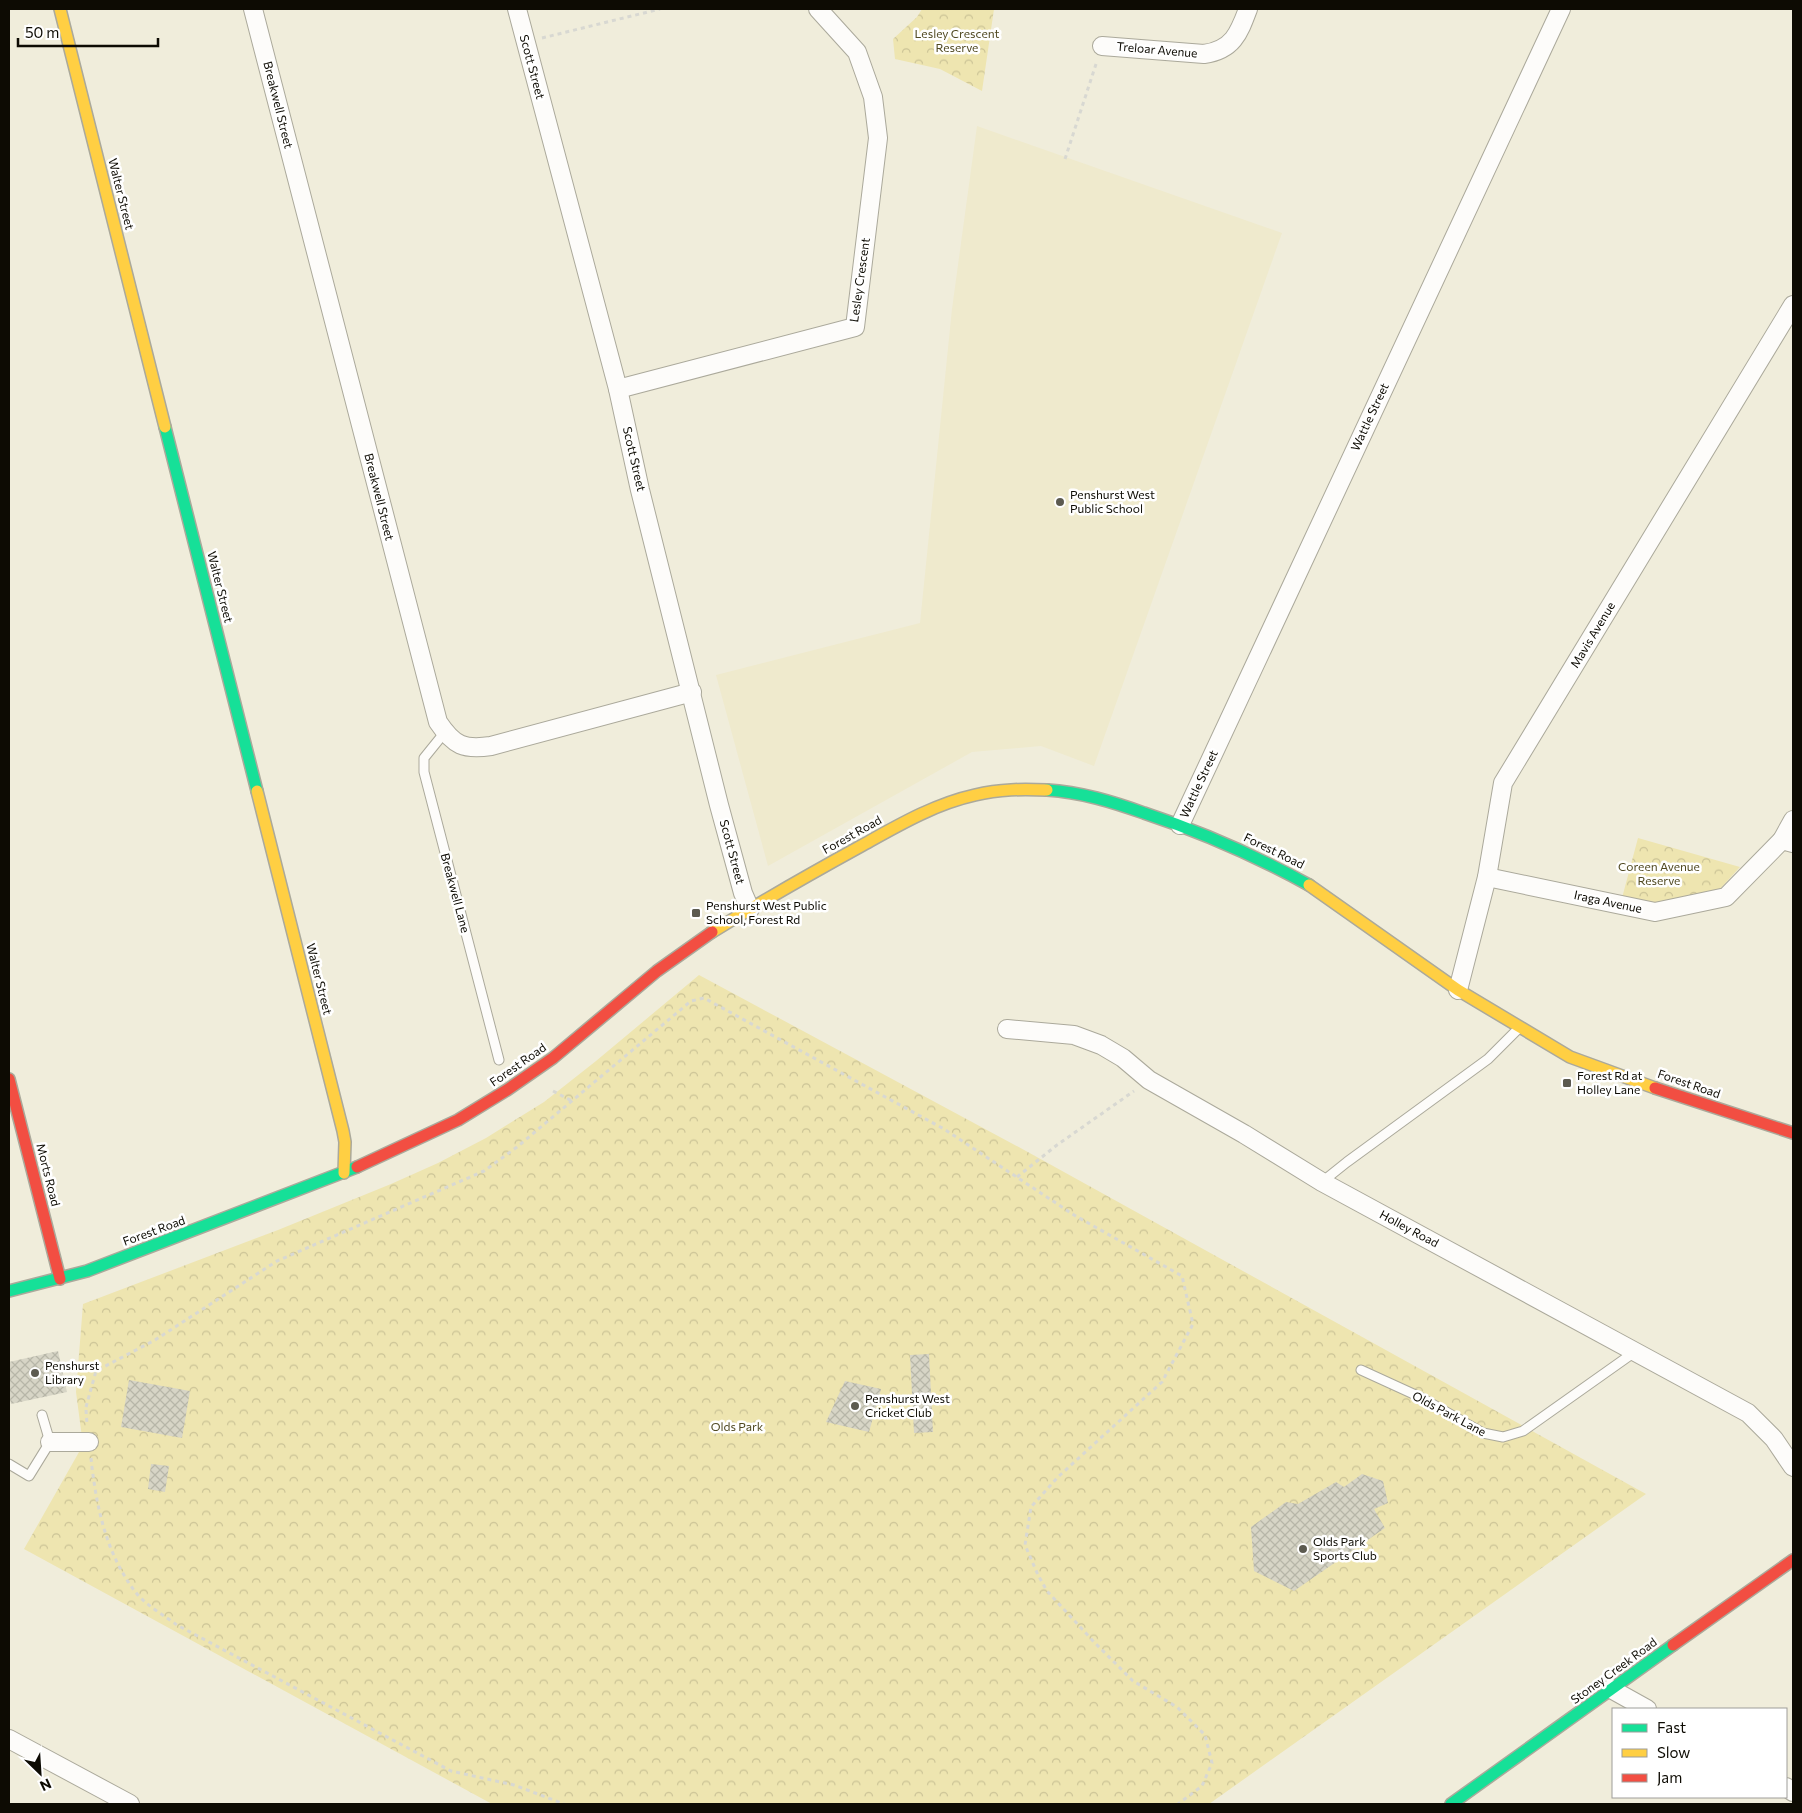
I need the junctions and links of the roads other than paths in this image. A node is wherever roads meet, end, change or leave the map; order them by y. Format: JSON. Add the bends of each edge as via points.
{"nodes":[{"id":1,"x":60,"y":9,"type":"edge"},
{"id":2,"x":253,"y":9,"type":"edge"},
{"id":3,"x":517,"y":9,"type":"edge"},
{"id":4,"x":818,"y":9,"type":"edge"},
{"id":5,"x":1248,"y":9,"type":"edge"},
{"id":6,"x":1561,"y":9,"type":"edge"},
{"id":7,"x":1102,"y":46,"type":"road end"},
{"id":8,"x":1793,"y":305,"type":"edge"},
{"id":9,"x":618,"y":389,"type":"junction"},
{"id":10,"x":692,"y":692,"type":"junction"},
{"id":11,"x":445,"y":732,"type":"junction"},
{"id":12,"x":1793,"y":820,"type":"edge"},
{"id":13,"x":1180,"y":825,"type":"junction"},
{"id":14,"x":1788,"y":841,"type":"edge"},
{"id":15,"x":1487,"y":877,"type":"junction"},
{"id":16,"x":750,"y":909,"type":"junction"},
{"id":17,"x":1458,"y":990,"type":"junction"},
{"id":18,"x":1519,"y":1028,"type":"junction"},
{"id":19,"x":1007,"y":1029,"type":"dead end"},
{"id":20,"x":499,"y":1060,"type":"dead end"},
{"id":21,"x":9,"y":1079,"type":"edge"},
{"id":22,"x":1734,"y":1114,"type":"junction"},
{"id":23,"x":1793,"y":1125,"type":"edge"},
{"id":24,"x":1793,"y":1133,"type":"edge"},
{"id":25,"x":344,"y":1173,"type":"junction"},
{"id":26,"x":1322,"y":1182,"type":"junction"},
{"id":27,"x":60,"y":1279,"type":"junction"},
{"id":28,"x":9,"y":1291,"type":"edge"},
{"id":29,"x":1636,"y":1351,"type":"junction"},
{"id":30,"x":1361,"y":1370,"type":"dead end"},
{"id":31,"x":42,"y":1415,"type":"dead end"},
{"id":32,"x":50,"y":1442,"type":"junction"},
{"id":33,"x":89,"y":1442,"type":"road end"},
{"id":34,"x":9,"y":1464,"type":"edge"},
{"id":35,"x":1793,"y":1467,"type":"edge"},
{"id":36,"x":1793,"y":1560,"type":"edge"},
{"id":37,"x":1611,"y":1689,"type":"junction"},
{"id":38,"x":1645,"y":1708,"type":"edge"},
{"id":39,"x":9,"y":1739,"type":"edge"},
{"id":40,"x":130,"y":1804,"type":"edge"},
{"id":41,"x":1451,"y":1804,"type":"edge"}],
"edges":[{"from":1,"to":25,"type":"main road","name":"Walter Street","via":[[343,1131]]},
{"from":2,"to":11,"type":"street","name":"Breakwell Street","via":[[435,714]]},
{"from":3,"to":9,"type":"street","name":"Scott Street"},
{"from":4,"to":9,"type":"street","name":"Lesley Crescent","via":[[857,52],[873,97],[878,138],[855,327]]},
{"from":5,"to":7,"type":"street","name":"Treloar Avenue","via":[[1234,39],[1227,47],[1211,53]]},
{"from":6,"to":13,"type":"street","name":"Wattle Street"},
{"from":8,"to":15,"type":"street","name":"Mavis Avenue","via":[[1503,783]]},
{"from":9,"to":10,"type":"street","name":"Scott Street","via":[[640,490]]},
{"from":10,"to":11,"type":"street","name":"Breakwell Street","via":[[491,746],[467,748]]},
{"from":10,"to":16,"type":"street","name":"Scott Street","via":[[743,893]]},
{"from":11,"to":20,"type":"lane","name":"Breakwell Lane","via":[[424,758],[424,772]]},
{"from":12,"to":14,"type":"street","name":"Iraga Avenue"},
{"from":13,"to":16,"type":"main road","name":"Forest Road","via":[[1108,801],[1063,792],[1010,789],[974,795],[908,820]]},
{"from":13,"to":17,"type":"main road","name":"Forest Road","via":[[1293,874]]},
{"from":14,"to":15,"type":"street","name":"Iraga Avenue","via":[[1726,897],[1655,912]]},
{"from":15,"to":17,"type":"street","name":"Mavis Avenue"},
{"from":16,"to":25,"type":"main road","name":"Forest Road","via":[[657,971],[554,1058],[507,1090],[458,1120]]},
{"from":17,"to":18,"type":"main road","name":"Forest Road"},
{"from":18,"to":22,"type":"main road","name":"Forest Road","via":[[1570,1057]]},
{"from":18,"to":26,"type":"lane","via":[[1488,1059]]},
{"from":19,"to":26,"type":"street","name":"Holley Road","via":[[1074,1035],[1101,1045],[1149,1080]]},
{"from":21,"to":27,"type":"main road","name":"Morts Road"},
{"from":22,"to":23,"type":"main road","name":"Forest Road"},
{"from":22,"to":24,"type":"main road","name":"Forest Road"},
{"from":25,"to":27,"type":"main road","name":"Forest Road"},
{"from":26,"to":29,"type":"street","name":"Holley Road"},
{"from":27,"to":28,"type":"main road","name":"Forest Road"},
{"from":29,"to":30,"type":"lane","name":"Olds Park Lane","via":[[1523,1431],[1503,1437],[1483,1433],[1420,1397]]},
{"from":29,"to":35,"type":"street","name":"Holley Road","via":[[1748,1413],[1774,1439]]},
{"from":31,"to":32,"type":"lane"},
{"from":32,"to":33,"type":"street"},
{"from":32,"to":34,"type":"lane","via":[[29,1476]]},
{"from":36,"to":37,"type":"main road","name":"Stoney Creek Road"},
{"from":37,"to":38,"type":"street"},
{"from":37,"to":41,"type":"main road","name":"Stoney Creek Road"},
{"from":39,"to":40,"type":"street"}]}
